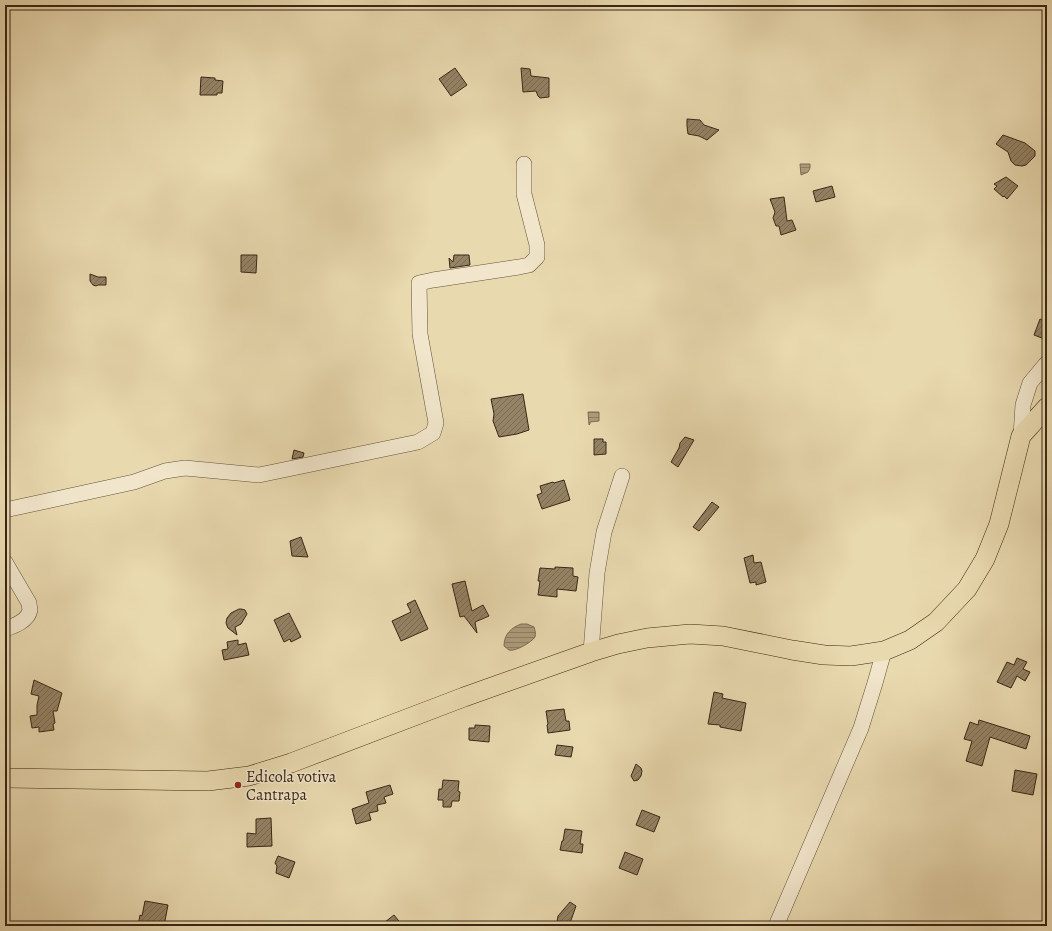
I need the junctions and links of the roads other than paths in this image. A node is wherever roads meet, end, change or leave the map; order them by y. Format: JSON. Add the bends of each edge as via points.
{"nodes":[{"id":1,"x":524,"y":164,"type":"dead end"},
{"id":2,"x":1047,"y":363,"type":"edge"},
{"id":3,"x":1047,"y":407,"type":"edge"},
{"id":4,"x":1021,"y":436,"type":"junction"},
{"id":5,"x":622,"y":476,"type":"dead end"},
{"id":6,"x":5,"y":510,"type":"edge"},
{"id":7,"x":5,"y":562,"type":"edge"},
{"id":8,"x":5,"y":629,"type":"edge"},
{"id":9,"x":884,"y":651,"type":"junction"},
{"id":10,"x":591,"y":652,"type":"junction"},
{"id":11,"x":5,"y":778,"type":"edge"},
{"id":12,"x":776,"y":926,"type":"edge"}],
"edges":[{"from":1,"to":6,"type":"street","via":[[524,194],[537,245],[537,257],[529,265],[419,283],[420,334],[436,423],[433,433],[418,442],[259,476],[185,468],[165,471],[134,482]]},
{"from":2,"to":4,"type":"street","via":[[1030,383],[1023,405]]},
{"from":3,"to":4,"type":"main road"},
{"from":4,"to":9,"type":"main road","via":[[999,524],[985,559],[967,589],[936,622],[910,640]]},
{"from":5,"to":10,"type":"street","via":[[604,532],[597,573]]},
{"from":7,"to":8,"type":"street","via":[[29,603],[30,611],[26,618]]},
{"from":9,"to":10,"type":"main road","via":[[851,656],[824,655],[723,636],[690,634],[640,640]]},
{"from":9,"to":12,"type":"street","via":[[861,728]]},
{"from":10,"to":11,"type":"main road","via":[[291,763],[249,776],[208,781]]}]}
